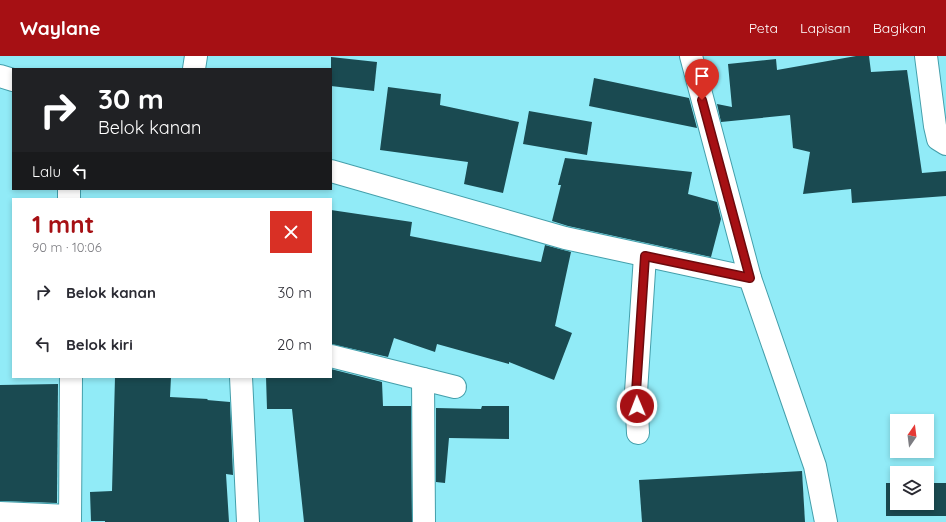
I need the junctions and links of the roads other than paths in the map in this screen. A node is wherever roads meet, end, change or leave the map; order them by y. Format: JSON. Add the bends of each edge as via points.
{"nodes":[{"id":1,"x":196,"y":56,"type":"edge"},
{"id":2,"x":691,"y":56,"type":"edge"},
{"id":3,"x":926,"y":56,"type":"edge"},
{"id":4,"x":194,"y":68,"type":"edge"},
{"id":5,"x":0,"y":76,"type":"edge"},
{"id":6,"x":12,"y":80,"type":"edge"},
{"id":7,"x":946,"y":144,"type":"edge"},
{"id":8,"x":332,"y":171,"type":"edge"},
{"id":9,"x":645,"y":256,"type":"junction"},
{"id":10,"x":750,"y":278,"type":"junction"},
{"id":11,"x":332,"y":356,"type":"edge"},
{"id":12,"x":71,"y":378,"type":"edge"},
{"id":13,"x":241,"y":378,"type":"edge"},
{"id":14,"x":423,"y":379,"type":"junction"},
{"id":15,"x":455,"y":387,"type":"dead end"},
{"id":16,"x":638,"y":434,"type":"dead end"},
{"id":17,"x":0,"y":513,"type":"edge"},
{"id":18,"x":70,"y":519,"type":"edge"},
{"id":19,"x":248,"y":522,"type":"edge"},
{"id":20,"x":424,"y":522,"type":"edge"},
{"id":21,"x":826,"y":522,"type":"edge"}],
"edges":[{"from":1,"to":4,"type":"street"},
{"from":2,"to":10,"type":"street"},
{"from":3,"to":7,"type":"street","via":[[935,126],[938,139]]},
{"from":5,"to":6,"type":"street"},
{"from":8,"to":9,"type":"street","via":[[565,238]]},
{"from":9,"to":10,"type":"street"},
{"from":9,"to":16,"type":"street","via":[[636,392]]},
{"from":10,"to":21,"type":"street","via":[[815,466]]},
{"from":11,"to":14,"type":"street"},
{"from":12,"to":18,"type":"street"},
{"from":13,"to":19,"type":"street"},
{"from":14,"to":15,"type":"street"},
{"from":14,"to":20,"type":"street"},
{"from":17,"to":18,"type":"street"}]}
